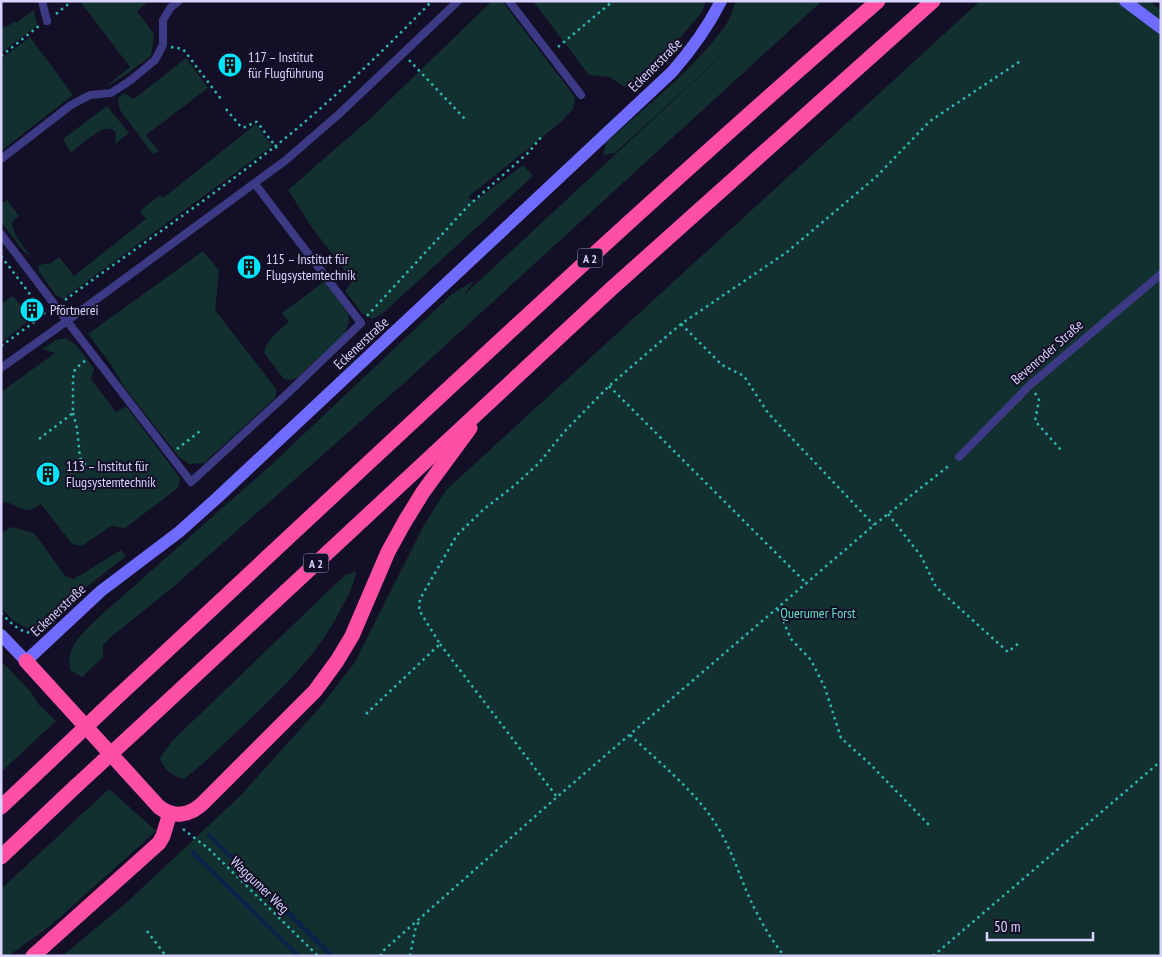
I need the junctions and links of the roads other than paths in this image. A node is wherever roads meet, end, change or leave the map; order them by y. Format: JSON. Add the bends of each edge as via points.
{"nodes":[{"id":1,"x":42,"y":1,"type":"edge"},
{"id":2,"x":179,"y":1,"type":"edge"},
{"id":3,"x":458,"y":1,"type":"edge"},
{"id":4,"x":509,"y":1,"type":"edge"},
{"id":5,"x":721,"y":1,"type":"edge"},
{"id":6,"x":878,"y":1,"type":"edge"},
{"id":7,"x":933,"y":1,"type":"edge"},
{"id":8,"x":1125,"y":1,"type":"edge"},
{"id":9,"x":47,"y":21,"type":"road end"},
{"id":10,"x":1161,"y":28,"type":"edge"},
{"id":11,"x":581,"y":95,"type":"dead end"},
{"id":12,"x":1,"y":158,"type":"edge"},
{"id":13,"x":255,"y":184,"type":"junction"},
{"id":14,"x":1,"y":234,"type":"edge"},
{"id":15,"x":1161,"y":274,"type":"edge"},
{"id":16,"x":67,"y":321,"type":"junction"},
{"id":17,"x":1,"y":368,"type":"edge"},
{"id":18,"x":492,"y":399,"type":"junction"},
{"id":19,"x":959,"y":457,"type":"road end"},
{"id":20,"x":1,"y":635,"type":"edge"},
{"id":21,"x":26,"y":661,"type":"junction"},
{"id":22,"x":46,"y":765,"type":"junction"},
{"id":23,"x":1,"y":796,"type":"edge"},
{"id":24,"x":1,"y":807,"type":"edge"},
{"id":25,"x":170,"y":813,"type":"junction"},
{"id":26,"x":1,"y":857,"type":"edge"},
{"id":27,"x":33,"y":956,"type":"edge"}],
"edges":[{"from":1,"to":9,"type":"lane"},
{"from":2,"to":12,"type":"lane","via":[[163,20],[163,45],[155,60],[111,93],[90,95],[75,102]]},
{"from":3,"to":13,"type":"lane","via":[[339,114]]},
{"from":4,"to":11,"type":"lane"},
{"from":5,"to":21,"type":"main road","name":"Eckenerstraße","via":[[708,26],[672,72],[217,498],[179,532],[101,591]]},
{"from":6,"to":22,"type":"highway","number":"A 2","bridge":true,"via":[[588,260]]},
{"from":7,"to":18,"type":"highway","number":"A 2"},
{"from":8,"to":10,"type":"main road"},
{"from":13,"to":16,"type":"lane"},
{"from":13,"to":16,"type":"lane","via":[[361,323],[191,482]]},
{"from":14,"to":16,"type":"lane"},
{"from":15,"to":19,"type":"lane","name":"Bevenroder Straße","via":[[1030,386]]},
{"from":16,"to":17,"type":"lane"},
{"from":18,"to":25,"type":"highway","via":[[404,523],[352,636],[326,676],[198,808],[187,813]]},
{"from":18,"to":26,"type":"highway","number":"A 2","bridge":true},
{"from":20,"to":21,"type":"main road"},
{"from":21,"to":25,"type":"highway","via":[[159,807]]},
{"from":22,"to":23,"type":"highway"},
{"from":22,"to":24,"type":"highway","number":"A 2"},
{"from":25,"to":27,"type":"highway","via":[[160,843]]}]}
